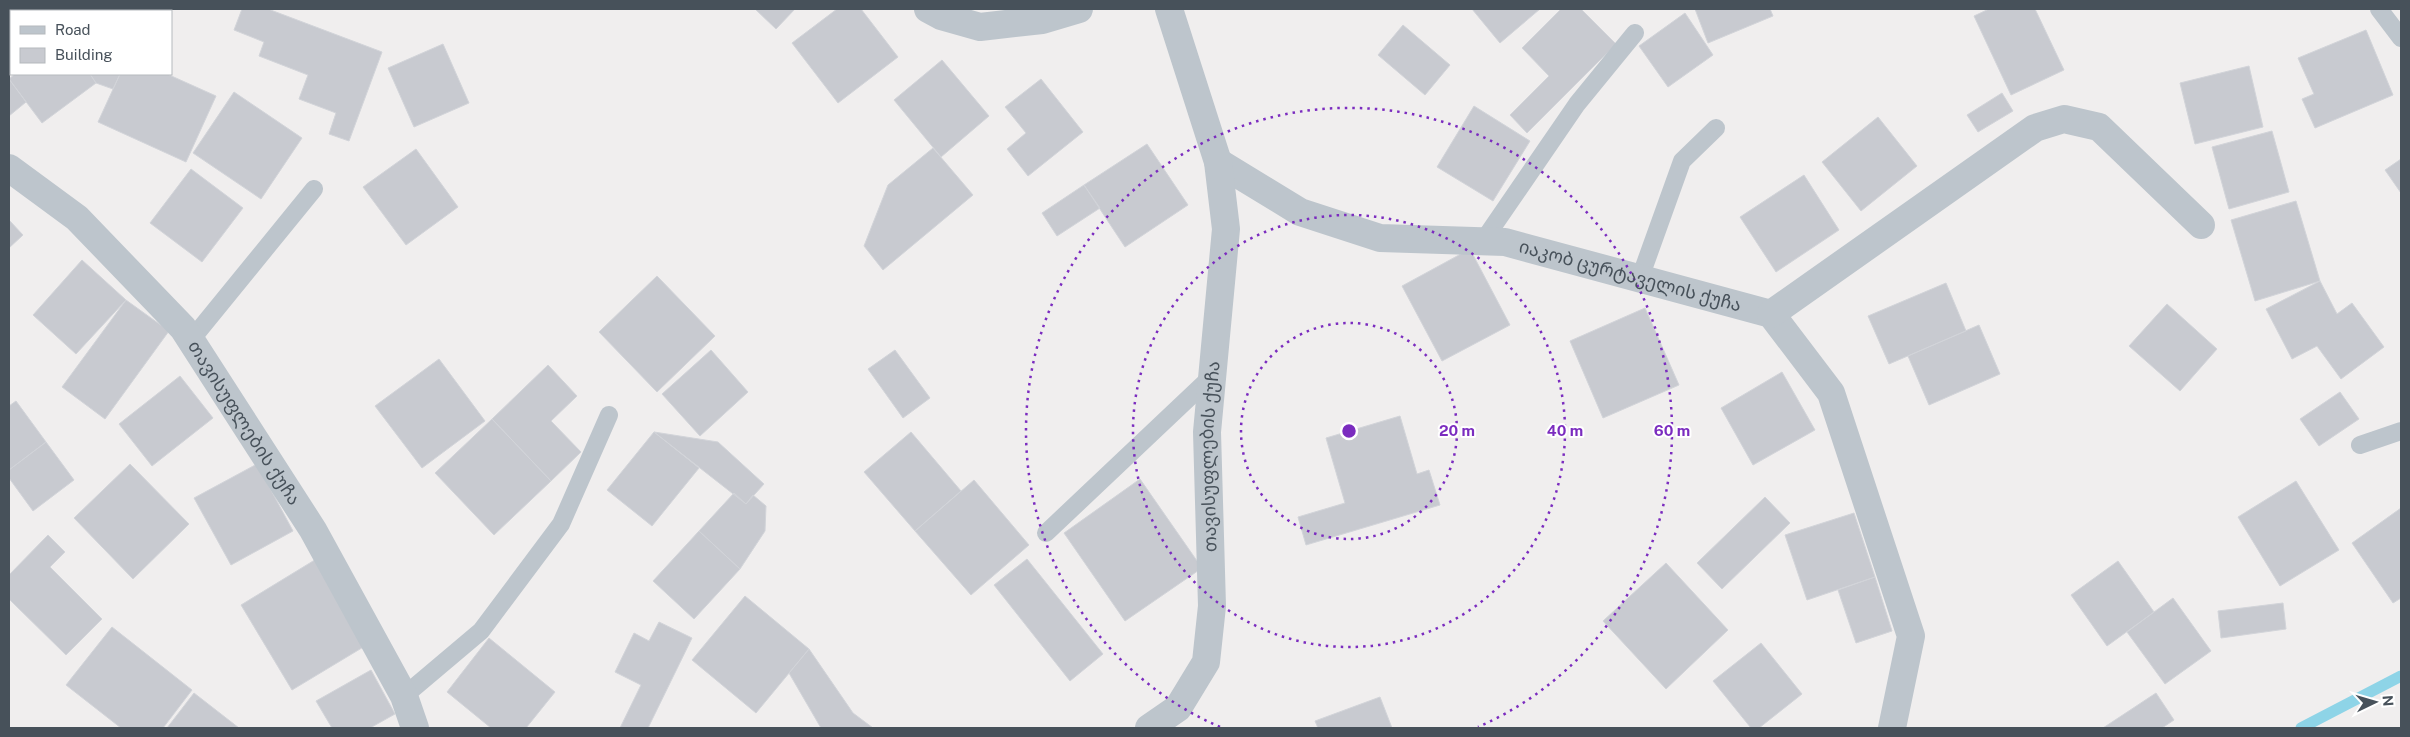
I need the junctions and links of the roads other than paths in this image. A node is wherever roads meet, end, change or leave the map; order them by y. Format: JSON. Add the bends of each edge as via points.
{"nodes":[{"id":1,"x":928,"y":9,"type":"edge"},
{"id":2,"x":1079,"y":9,"type":"edge"},
{"id":3,"x":1169,"y":9,"type":"edge"},
{"id":4,"x":2379,"y":9,"type":"edge"},
{"id":5,"x":1635,"y":33,"type":"dead end"},
{"id":6,"x":2401,"y":38,"type":"edge"},
{"id":7,"x":1716,"y":128,"type":"dead end"},
{"id":8,"x":1218,"y":162,"type":"junction"},
{"id":9,"x":9,"y":168,"type":"edge"},
{"id":10,"x":314,"y":189,"type":"dead end"},
{"id":11,"x":2200,"y":225,"type":"dead end"},
{"id":12,"x":1483,"y":241,"type":"junction"},
{"id":13,"x":1640,"y":278,"type":"junction"},
{"id":14,"x":1771,"y":314,"type":"junction"},
{"id":15,"x":191,"y":340,"type":"junction"},
{"id":16,"x":1212,"y":376,"type":"junction"},
{"id":17,"x":609,"y":415,"type":"dead end"},
{"id":18,"x":2401,"y":432,"type":"edge"},
{"id":19,"x":2360,"y":445,"type":"dead end"},
{"id":20,"x":1046,"y":533,"type":"dead end"},
{"id":21,"x":404,"y":696,"type":"junction"},
{"id":22,"x":415,"y":728,"type":"edge"},
{"id":23,"x":1149,"y":728,"type":"edge"},
{"id":24,"x":1892,"y":728,"type":"edge"}],
"edges":[{"from":1,"to":2,"type":"street","via":[[980,28],[1042,20]]},
{"from":3,"to":8,"type":"street"},
{"from":4,"to":6,"type":"lane"},
{"from":5,"to":12,"type":"lane","via":[[1577,104]]},
{"from":7,"to":13,"type":"lane","via":[[1682,161]]},
{"from":8,"to":12,"type":"street","name":"იაკობ ცურტაველის ქუჩა","via":[[1300,212],[1380,238]]},
{"from":8,"to":16,"type":"street","name":"თავისუფლების ქუჩა","via":[[1226,229]]},
{"from":9,"to":15,"type":"street","name":"თავისუფლების ქუჩა","via":[[77,218],[184,328]]},
{"from":10,"to":15,"type":"lane"},
{"from":11,"to":14,"type":"street","via":[[2100,127],[2064,119],[2035,128]]},
{"from":12,"to":13,"type":"street","name":"იაკობ ცურტაველის ქუჩა","via":[[1505,242]]},
{"from":13,"to":14,"type":"street","name":"იაკობ ცურტაველის ქუჩა"},
{"from":14,"to":24,"type":"street","via":[[1831,393],[1911,636]]},
{"from":15,"to":21,"type":"street","name":"თავისუფლების ქუჩა","via":[[314,530]]},
{"from":16,"to":20,"type":"lane"},
{"from":16,"to":23,"type":"street","name":"თავისუფლების ქუჩა","via":[[1207,432],[1212,606],[1206,662],[1178,708]]},
{"from":17,"to":21,"type":"lane","via":[[560,524],[481,631]]},
{"from":18,"to":19,"type":"lane"},
{"from":21,"to":22,"type":"street","name":"თავისუფლების ქუჩა"}]}
